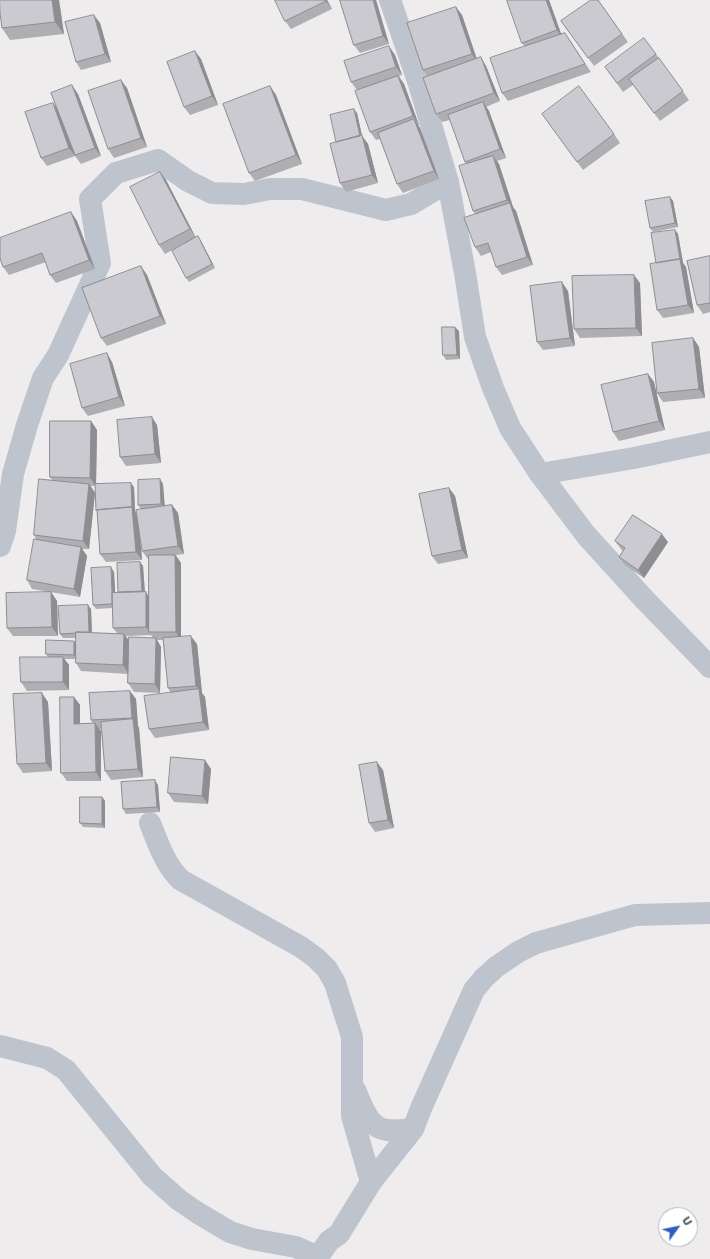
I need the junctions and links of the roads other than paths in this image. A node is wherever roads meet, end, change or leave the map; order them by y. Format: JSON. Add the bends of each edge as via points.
{"nodes":[{"id":1,"x":390,"y":0,"type":"edge"},
{"id":2,"x":448,"y":182,"type":"junction"},
{"id":3,"x":705,"y":444,"type":"edge"},
{"id":4,"x":540,"y":474,"type":"junction"},
{"id":5,"x":0,"y":546,"type":"edge"},
{"id":6,"x":710,"y":667,"type":"edge"},
{"id":7,"x":150,"y":823,"type":"dead end"},
{"id":8,"x":710,"y":913,"type":"edge"},
{"id":9,"x":0,"y":1046,"type":"edge"},
{"id":10,"x":351,"y":1082,"type":"junction"},
{"id":11,"x":413,"y":1129,"type":"junction"},
{"id":12,"x":371,"y":1182,"type":"junction"},
{"id":13,"x":318,"y":1258,"type":"edge"}],
"edges":[{"from":1,"to":2,"type":"street","via":[[419,84]]},
{"from":2,"to":4,"type":"street","via":[[475,337],[510,428]]},
{"from":2,"to":5,"type":"street","via":[[411,204],[386,210],[302,189],[270,189],[244,194],[212,193],[188,181],[158,160],[116,173],[90,199],[100,263],[58,355],[43,378],[13,474],[5,531]]},
{"from":3,"to":4,"type":"street"},
{"from":4,"to":6,"type":"street","via":[[586,535]]},
{"from":7,"to":10,"type":"street","via":[[167,862],[181,880],[301,947],[327,969],[335,983],[352,1037]]},
{"from":8,"to":11,"type":"street","via":[[635,915],[536,943],[496,967],[474,990]]},
{"from":9,"to":13,"type":"street","via":[[47,1058],[66,1070],[152,1176],[198,1214],[230,1232],[296,1247]]},
{"from":10,"to":11,"type":"street","via":[[365,1113],[379,1128]]},
{"from":10,"to":12,"type":"street","via":[[352,1116]]},
{"from":11,"to":12,"type":"street"},
{"from":12,"to":13,"type":"street","via":[[339,1234],[329,1241]]}]}
